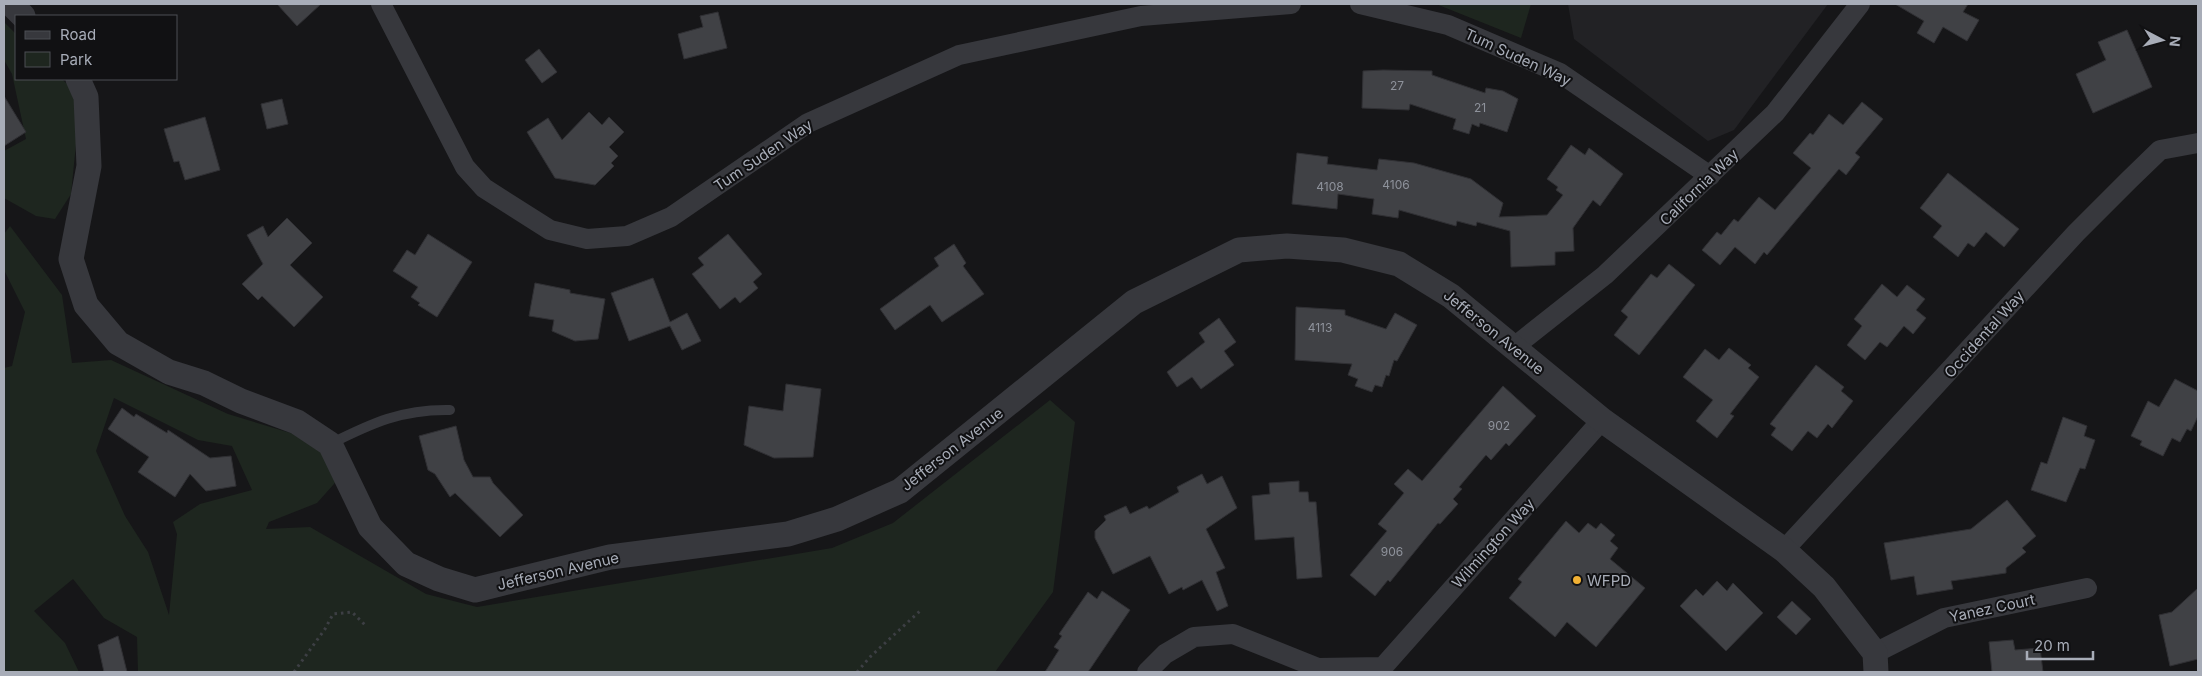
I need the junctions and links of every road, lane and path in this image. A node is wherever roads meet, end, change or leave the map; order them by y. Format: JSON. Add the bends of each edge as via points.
{"nodes":[{"id":1,"x":11,"y":4,"type":"edge"},
{"id":2,"x":381,"y":4,"type":"edge"},
{"id":3,"x":1291,"y":4,"type":"edge"},
{"id":4,"x":1360,"y":4,"type":"edge"},
{"id":5,"x":1860,"y":4,"type":"edge"},
{"id":6,"x":22,"y":15,"type":"edge"},
{"id":7,"x":78,"y":80,"type":"edge"},
{"id":8,"x":2198,"y":143,"type":"edge"},
{"id":9,"x":1710,"y":176,"type":"junction"},
{"id":10,"x":1514,"y":347,"type":"junction"},
{"id":11,"x":450,"y":410,"type":"dead end"},
{"id":12,"x":1602,"y":420,"type":"junction"},
{"id":13,"x":330,"y":444,"type":"junction"},
{"id":14,"x":1784,"y":550,"type":"junction"},
{"id":15,"x":2087,"y":588,"type":"dead end"},
{"id":16,"x":920,"y":611,"type":"dead end"},
{"id":17,"x":367,"y":627,"type":"dead end"},
{"id":18,"x":1876,"y":663,"type":"edge"},
{"id":19,"x":1385,"y":669,"type":"edge"},
{"id":20,"x":294,"y":672,"type":"edge"},
{"id":21,"x":857,"y":672,"type":"edge"},
{"id":22,"x":1147,"y":672,"type":"edge"}],
"edges":[{"from":1,"to":6,"type":"street"},
{"from":2,"to":3,"type":"street","name":"Tum Suden Way","via":[[465,167],[484,188],[550,230],[586,239],[628,236],[671,217],[808,123],[959,55],[1141,16]]},
{"from":4,"to":9,"type":"street","name":"Tum Suden Way","via":[[1448,24],[1560,73]]},
{"from":5,"to":9,"type":"street","name":"California Way","via":[[1775,114]]},
{"from":7,"to":13,"type":"street","via":[[86,97],[90,166],[71,259],[86,305],[118,344],[169,372],[297,422]]},
{"from":8,"to":14,"type":"street","name":"Occidental Way","via":[[2160,150],[2123,186]]},
{"from":9,"to":10,"type":"street","name":"California Way","via":[[1605,275]]},
{"from":10,"to":12,"type":"street","name":"Jefferson Avenue"},
{"from":10,"to":13,"type":"street","name":"Jefferson Avenue","via":[[1452,296],[1399,264],[1343,250],[1287,246],[1239,250],[1134,302],[900,491],[837,519],[788,534],[610,557],[475,590],[406,564],[394,552],[370,527]]},
{"from":11,"to":13,"type":"lane","via":[[423,409],[375,422]]},
{"from":12,"to":14,"type":"street","name":"Jefferson Avenue"},
{"from":12,"to":19,"type":"street","name":"Wilmington Way"},
{"from":14,"to":18,"type":"street","name":"Jefferson Avenue","via":[[1824,587]]},
{"from":15,"to":18,"type":"street","name":"Yanez Court","via":[[1944,618]]},
{"from":16,"to":21,"type":"path"},
{"from":17,"to":20,"type":"path","via":[[352,612],[333,614]]},
{"from":19,"to":22,"type":"street","name":"Wilmington Way","via":[[1318,668],[1232,634],[1194,637],[1165,654]]}]}
